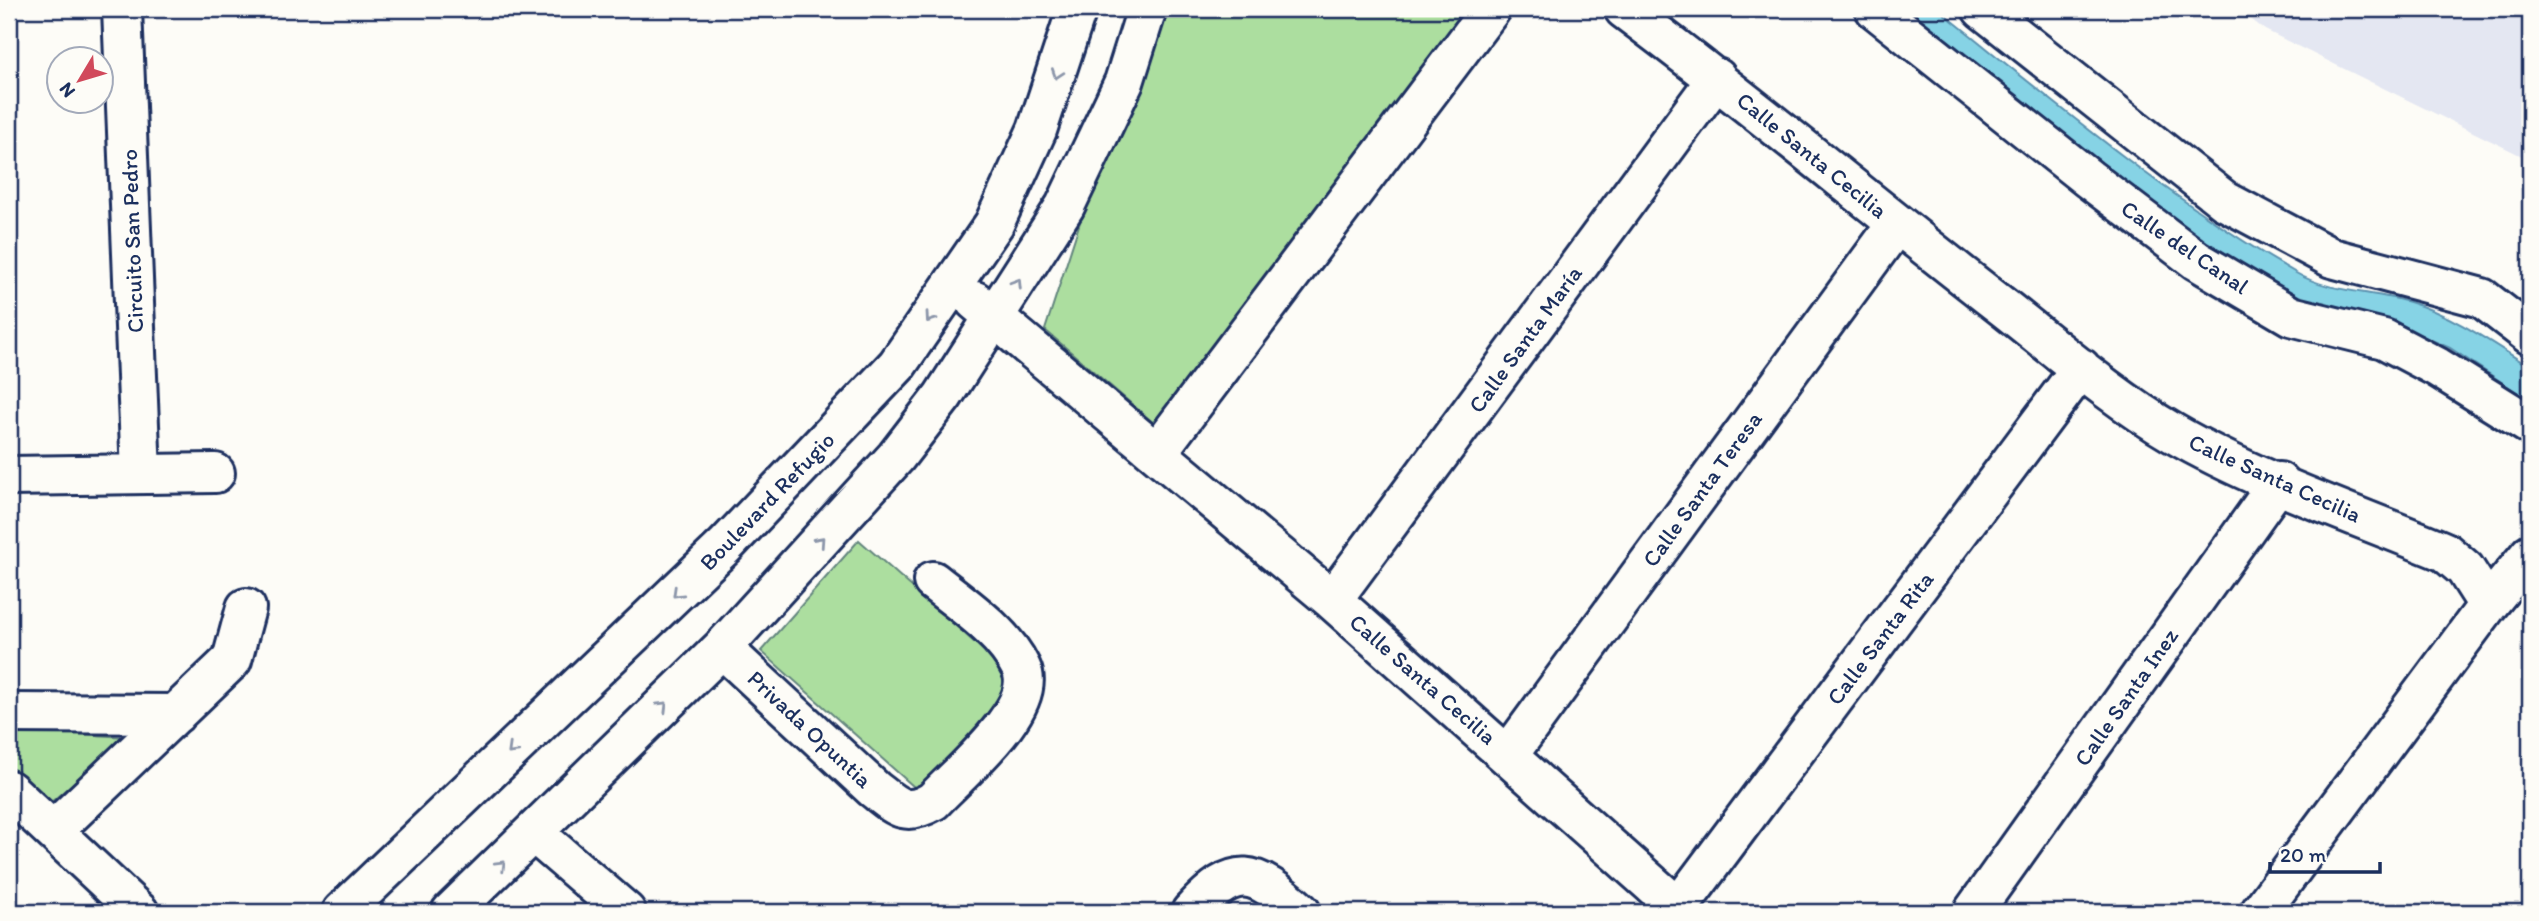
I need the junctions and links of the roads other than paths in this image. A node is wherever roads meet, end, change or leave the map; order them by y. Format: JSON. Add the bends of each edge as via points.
{"nodes":[{"id":1,"x":122,"y":9,"type":"edge"},
{"id":2,"x":1077,"y":9,"type":"edge"},
{"id":3,"x":1147,"y":9,"type":"edge"},
{"id":4,"x":1492,"y":9,"type":"edge"},
{"id":5,"x":1625,"y":9,"type":"edge"},
{"id":6,"x":1875,"y":9,"type":"edge"},
{"id":7,"x":1982,"y":9,"type":"edge"},
{"id":8,"x":1717,"y":78,"type":"junction"},
{"id":9,"x":1896,"y":225,"type":"junction"},
{"id":10,"x":955,"y":283,"type":"junction"},
{"id":11,"x":995,"y":319,"type":"junction"},
{"id":12,"x":2530,"y":335,"type":"edge"},
{"id":13,"x":2081,"y":368,"type":"junction"},
{"id":14,"x":2530,"y":425,"type":"edge"},
{"id":15,"x":1158,"y":451,"type":"junction"},
{"id":16,"x":215,"y":473,"type":"dead end"},
{"id":17,"x":141,"y":474,"type":"junction"},
{"id":18,"x":9,"y":476,"type":"edge"},
{"id":19,"x":2279,"y":482,"type":"junction"},
{"id":20,"x":2530,"y":554,"type":"edge"},
{"id":21,"x":933,"y":581,"type":"dead end"},
{"id":22,"x":1332,"y":600,"type":"junction"},
{"id":23,"x":2488,"y":605,"type":"junction"},
{"id":24,"x":246,"y":608,"type":"dead end"},
{"id":25,"x":722,"y":648,"type":"junction"},
{"id":26,"x":9,"y":713,"type":"edge"},
{"id":27,"x":176,"y":714,"type":"junction"},
{"id":28,"x":1509,"y":754,"type":"junction"},
{"id":29,"x":9,"y":789,"type":"edge"},
{"id":30,"x":53,"y":831,"type":"junction"},
{"id":31,"x":534,"y":833,"type":"junction"},
{"id":32,"x":1681,"y":910,"type":"edge"},
{"id":33,"x":139,"y":912,"type":"edge"},
{"id":34,"x":342,"y":912,"type":"edge"},
{"id":35,"x":451,"y":912,"type":"edge"},
{"id":36,"x":626,"y":912,"type":"edge"},
{"id":37,"x":1191,"y":912,"type":"edge"},
{"id":38,"x":1301,"y":912,"type":"edge"},
{"id":39,"x":1973,"y":912,"type":"edge"},
{"id":40,"x":2260,"y":912,"type":"edge"}],
"edges":[{"from":1,"to":17,"type":"street","name":"Circuito San Pedro"},
{"from":2,"to":10,"type":"street","name":"Boulevard Refugio","one_way":true,"via":[[1037,130],[994,224]]},
{"from":11,"to":3,"type":"street","one_way":true,"via":[[1065,206],[1124,82]]},
{"from":4,"to":15,"type":"street"},
{"from":5,"to":8,"type":"street","name":"Calle Santa Cecilia"},
{"from":6,"to":14,"type":"street","name":"Calle del Canal","via":[[2196,260],[2291,317],[2384,339]]},
{"from":7,"to":12,"type":"street","via":[[2225,201],[2332,258],[2482,298]]},
{"from":8,"to":9,"type":"street","name":"Calle Santa Cecilia"},
{"from":8,"to":22,"type":"street","name":"Calle Santa María"},
{"from":9,"to":13,"type":"street","name":"Calle Santa Cecilia"},
{"from":9,"to":28,"type":"street","name":"Calle Santa Teresa"},
{"from":10,"to":11,"type":"street","name":"Calle Santa Cecilia"},
{"from":10,"to":34,"type":"street","name":"Boulevard Refugio","one_way":true,"via":[[897,365],[725,547]]},
{"from":11,"to":15,"type":"street","name":"Calle Santa Cecilia"},
{"from":25,"to":11,"type":"street","one_way":true,"via":[[896,457]]},
{"from":13,"to":19,"type":"street","name":"Calle Santa Cecilia","via":[[2171,432]]},
{"from":13,"to":32,"type":"street","name":"Calle Santa Rita"},
{"from":15,"to":22,"type":"street","name":"Calle Santa Cecilia"},
{"from":16,"to":17,"type":"street"},
{"from":17,"to":18,"type":"street"},
{"from":19,"to":23,"type":"street","name":"Calle Santa Cecilia","via":[[2445,552],[2465,569]]},
{"from":19,"to":39,"type":"street","name":"Calle Santa Inez"},
{"from":20,"to":23,"type":"street"},
{"from":21,"to":25,"type":"street","name":"Privada Opuntia","via":[[1004,643],[1023,670],[1024,692],[1012,718],[933,801],[918,810],[899,808]]},
{"from":22,"to":28,"type":"street","name":"Calle Santa Cecilia"},
{"from":23,"to":40,"type":"street"},
{"from":24,"to":27,"type":"street","via":[[232,660]]},
{"from":31,"to":25,"type":"street","one_way":true},
{"from":26,"to":27,"type":"street"},
{"from":27,"to":30,"type":"street"},
{"from":28,"to":32,"type":"street","name":"Calle Santa Cecilia"},
{"from":29,"to":30,"type":"street"},
{"from":30,"to":33,"type":"street"},
{"from":35,"to":31,"type":"street","one_way":true},
{"from":31,"to":36,"type":"street"},
{"from":37,"to":38,"type":"street","via":[[1225,882],[1250,877],[1267,884]]}]}
